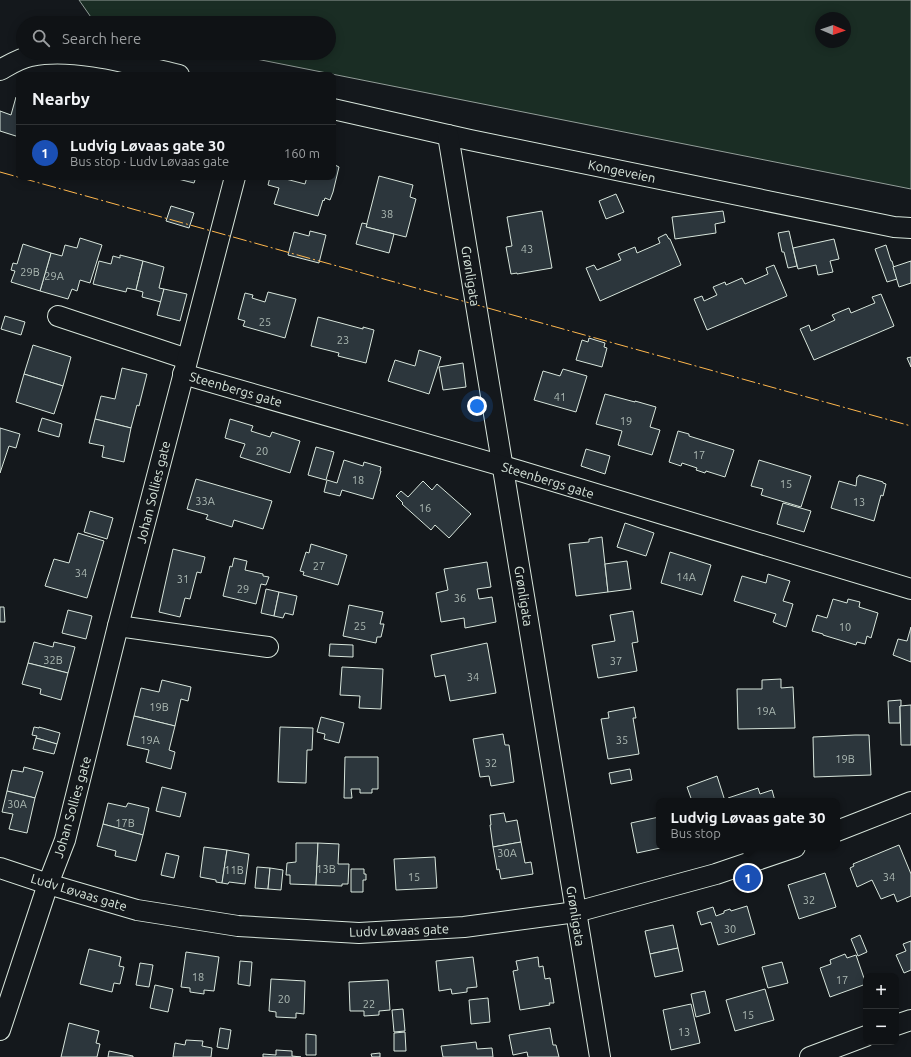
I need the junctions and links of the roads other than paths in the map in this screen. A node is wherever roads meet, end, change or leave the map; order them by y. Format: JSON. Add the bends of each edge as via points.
{"nodes":[{"id":1,"x":21,"y":60,"type":"edge"},
{"id":2,"x":107,"y":60,"type":"edge"},
{"id":3,"x":0,"y":70,"type":"edge"},
{"id":4,"x":165,"y":72,"type":"edge"},
{"id":5,"x":336,"y":110,"type":"edge"},
{"id":6,"x":448,"y":135,"type":"junction"},
{"id":7,"x":234,"y":180,"type":"edge"},
{"id":8,"x":911,"y":228,"type":"edge"},
{"id":9,"x":58,"y":316,"type":"dead end"},
{"id":10,"x":185,"y":366,"type":"junction"},
{"id":11,"x":502,"y":466,"type":"junction"},
{"id":12,"x":911,"y":589,"type":"edge"},
{"id":13,"x":118,"y":626,"type":"junction"},
{"id":14,"x":268,"y":647,"type":"dead end"},
{"id":15,"x":911,"y":802,"type":"edge"},
{"id":16,"x":840,"y":830,"type":"edge"},
{"id":17,"x":786,"y":850,"type":"edge"},
{"id":18,"x":0,"y":868,"type":"edge"},
{"id":19,"x":48,"y":884,"type":"junction"},
{"id":20,"x":576,"y":912,"type":"junction"},
{"id":21,"x":911,"y":1020,"type":"edge"},
{"id":22,"x":899,"y":1024,"type":"edge"},
{"id":23,"x":0,"y":1030,"type":"edge"},
{"id":24,"x":863,"y":1037,"type":"edge"},
{"id":25,"x":600,"y":1057,"type":"edge"},
{"id":26,"x":810,"y":1057,"type":"edge"}],
"edges":[{"from":1,"to":3,"type":"street"},
{"from":2,"to":4,"type":"street"},
{"from":5,"to":6,"type":"street","name":"Kongeveien"},
{"from":6,"to":8,"type":"street","name":"Kongeveien","via":[[894,227]]},
{"from":6,"to":11,"type":"street","name":"Grønligata"},
{"from":7,"to":10,"type":"street","name":"Johan Sollies gate"},
{"from":9,"to":10,"type":"street"},
{"from":10,"to":11,"type":"street","name":"Steenbergs gate"},
{"from":10,"to":13,"type":"street","name":"Johan Sollies gate"},
{"from":11,"to":12,"type":"street","name":"Steenbergs gate"},
{"from":11,"to":20,"type":"street","name":"Grønligata"},
{"from":13,"to":14,"type":"street"},
{"from":13,"to":19,"type":"street","name":"Johan Sollies gate","via":[[65,840]]},
{"from":15,"to":16,"type":"street"},
{"from":17,"to":20,"type":"street","name":"Ludv Løvaas gate","via":[[716,874]]},
{"from":18,"to":19,"type":"street","name":"Ludv Løvaas gate"},
{"from":19,"to":20,"type":"street","name":"Ludv Løvaas gate","via":[[137,910],[238,926],[359,933],[464,927]]},
{"from":19,"to":23,"type":"street","name":"Johan Sollies gate"},
{"from":20,"to":25,"type":"street","name":"Grønligata"},
{"from":21,"to":22,"type":"street"},
{"from":24,"to":26,"type":"street"}]}
